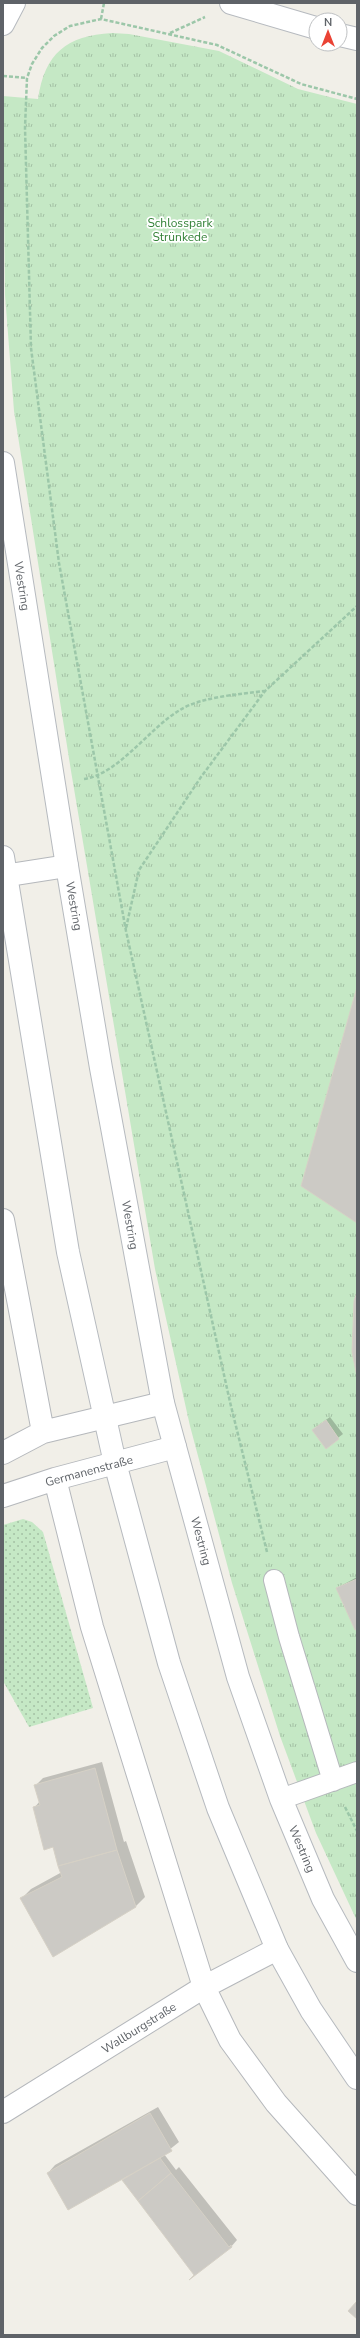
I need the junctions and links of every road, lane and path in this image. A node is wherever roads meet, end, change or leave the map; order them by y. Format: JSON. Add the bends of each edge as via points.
{"nodes":[{"id":1,"x":13,"y":3,"type":"edge"},
{"id":2,"x":104,"y":3,"type":"edge"},
{"id":3,"x":233,"y":3,"type":"edge"},
{"id":4,"x":3,"y":7,"type":"edge"},
{"id":5,"x":101,"y":19,"type":"junction"},
{"id":6,"x":3,"y":24,"type":"edge"},
{"id":7,"x":308,"y":26,"type":"edge"},
{"id":8,"x":169,"y":33,"type":"junction"},
{"id":9,"x":3,"y":76,"type":"edge"},
{"id":10,"x":27,"y":78,"type":"junction"},
{"id":11,"x":357,"y":99,"type":"edge"},
{"id":12,"x":3,"y":463,"type":"edge"},
{"id":13,"x":357,"y":606,"type":"edge"},
{"id":14,"x":265,"y":691,"type":"junction"},
{"id":15,"x":97,"y":777,"type":"junction"},
{"id":16,"x":67,"y":866,"type":"junction"},
{"id":17,"x":4,"y":869,"type":"edge"},
{"id":18,"x":126,"y":931,"type":"junction"},
{"id":19,"x":3,"y":1220,"type":"edge"},
{"id":20,"x":163,"y":1403,"type":"junction"},
{"id":21,"x":104,"y":1417,"type":"junction"},
{"id":22,"x":43,"y":1432,"type":"junction"},
{"id":23,"x":175,"y":1447,"type":"junction"},
{"id":24,"x":3,"y":1453,"type":"edge"},
{"id":25,"x":115,"y":1463,"type":"junction"},
{"id":26,"x":55,"y":1479,"type":"junction"},
{"id":27,"x":3,"y":1496,"type":"edge"},
{"id":28,"x":274,"y":1580,"type":"joint"},
{"id":29,"x":357,"y":1772,"type":"edge"},
{"id":30,"x":333,"y":1781,"type":"junction"},
{"id":31,"x":281,"y":1799,"type":"junction"},
{"id":32,"x":277,"y":1948,"type":"junction"},
{"id":33,"x":357,"y":1961,"type":"edge"},
{"id":34,"x":204,"y":1987,"type":"junction"},
{"id":35,"x":357,"y":2078,"type":"edge"},
{"id":36,"x":3,"y":2112,"type":"edge"},
{"id":37,"x":357,"y":2194,"type":"edge"}],
"edges":[{"from":1,"to":4,"type":"main road"},
{"from":1,"to":6,"type":"main road"},
{"from":2,"to":5,"type":"path"},
{"from":3,"to":7,"type":"main road"},
{"from":3,"to":8,"type":"path"},
{"from":5,"to":8,"type":"path"},
{"from":5,"to":10,"type":"path","via":[[70,26],[54,36],[42,48]]},
{"from":8,"to":11,"type":"path","via":[[217,45],[301,84]]},
{"from":9,"to":10,"type":"path"},
{"from":10,"to":15,"type":"path","via":[[25,128],[32,348],[59,563]]},
{"from":12,"to":16,"type":"main road","name":"Westring"},
{"from":13,"to":14,"type":"path"},
{"from":14,"to":15,"type":"path","via":[[221,697],[182,708],[155,727],[133,749]]},
{"from":14,"to":18,"type":"path","via":[[201,777],[139,870]]},
{"from":15,"to":18,"type":"path"},
{"from":16,"to":17,"type":"main road"},
{"from":16,"to":20,"type":"main road","name":"Westring","via":[[101,1068]]},
{"from":17,"to":21,"type":"main road","via":[[68,1252]]},
{"from":18,"to":28,"type":"path","via":[[230,1402]]},
{"from":19,"to":22,"type":"main road"},
{"from":20,"to":21,"type":"main road"},
{"from":20,"to":23,"type":"main road","name":"Westring"},
{"from":21,"to":22,"type":"main road"},
{"from":21,"to":25,"type":"main road"},
{"from":22,"to":24,"type":"main road"},
{"from":23,"to":25,"type":"main road","name":"Germanenstraße"},
{"from":23,"to":31,"type":"main road","name":"Westring","via":[[238,1677]]},
{"from":25,"to":26,"type":"main road","name":"Germanenstraße"},
{"from":25,"to":32,"type":"main road","via":[[171,1670],[218,1808]]},
{"from":26,"to":27,"type":"main road","name":"Germanenstraße"},
{"from":26,"to":34,"type":"main road","via":[[92,1627]]},
{"from":28,"to":30,"type":"lane"},
{"from":29,"to":30,"type":"lane"},
{"from":30,"to":31,"type":"lane"},
{"from":31,"to":33,"type":"main road","name":"Westring","via":[[323,1899]]},
{"from":32,"to":34,"type":"main road","name":"Wallburgstraße"},
{"from":32,"to":35,"type":"main road","via":[[311,2010]]},
{"from":34,"to":36,"type":"main road","name":"Wallburgstraße"},
{"from":34,"to":37,"type":"main road","via":[[230,2040],[276,2103]]}]}
